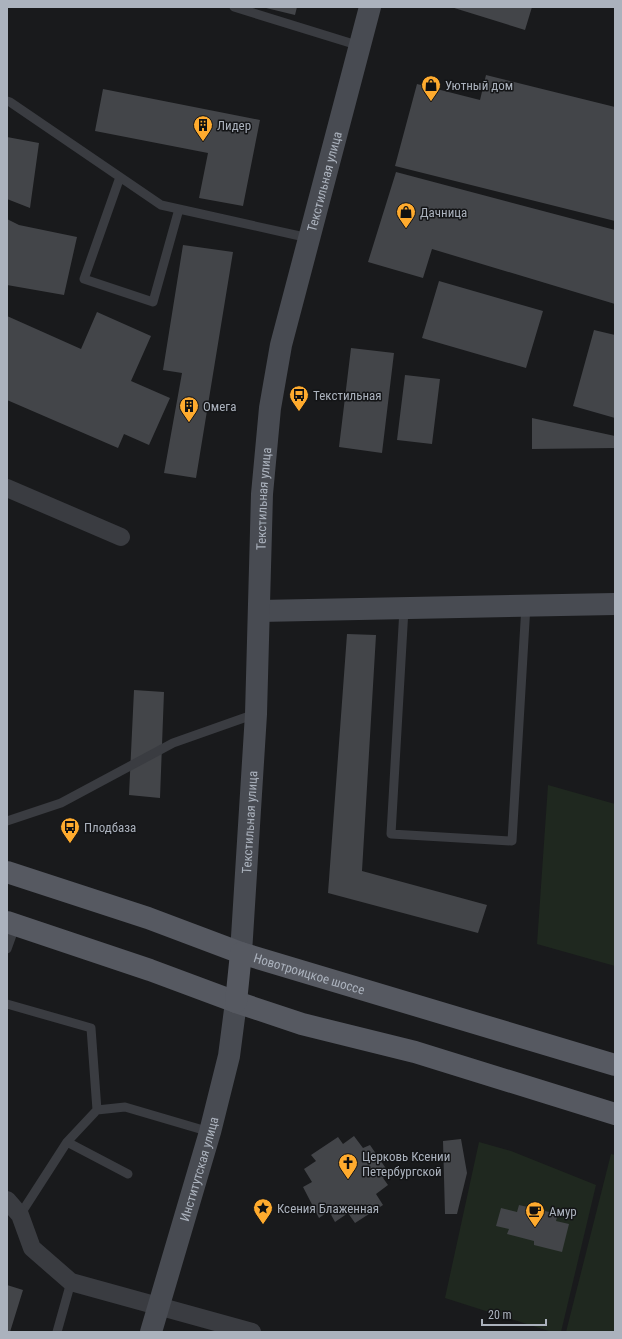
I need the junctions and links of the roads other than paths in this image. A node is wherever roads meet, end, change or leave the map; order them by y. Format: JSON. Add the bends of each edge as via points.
{"nodes":[{"id":1,"x":234,"y":7,"type":"edge"},
{"id":2,"x":370,"y":7,"type":"edge"},
{"id":3,"x":360,"y":46,"type":"junction"},
{"id":4,"x":7,"y":101,"type":"edge"},
{"id":5,"x":120,"y":177,"type":"junction"},
{"id":6,"x":179,"y":209,"type":"junction"},
{"id":7,"x":309,"y":238,"type":"junction"},
{"id":8,"x":7,"y":488,"type":"edge"},
{"id":9,"x":121,"y":537,"type":"dead end"},
{"id":10,"x":615,"y":604,"type":"edge"},
{"id":11,"x":526,"y":606,"type":"junction"},
{"id":12,"x":404,"y":609,"type":"junction"},
{"id":13,"x":259,"y":611,"type":"junction"},
{"id":14,"x":256,"y":714,"type":"junction"},
{"id":15,"x":7,"y":821,"type":"edge"},
{"id":16,"x":7,"y":872,"type":"edge"},
{"id":17,"x":11,"y":923,"type":"edge"},
{"id":18,"x":7,"y":949,"type":"edge"},
{"id":19,"x":241,"y":953,"type":"junction"},
{"id":20,"x":236,"y":1002,"type":"junction"},
{"id":21,"x":7,"y":1004,"type":"edge"},
{"id":22,"x":615,"y":1066,"type":"edge"},
{"id":23,"x":97,"y":1110,"type":"junction"},
{"id":24,"x":615,"y":1114,"type":"edge"},
{"id":25,"x":210,"y":1132,"type":"junction"},
{"id":26,"x":67,"y":1142,"type":"junction"},
{"id":27,"x":128,"y":1174,"type":"dead end"},
{"id":28,"x":7,"y":1200,"type":"edge"},
{"id":29,"x":20,"y":1215,"type":"junction"},
{"id":30,"x":71,"y":1282,"type":"junction"},
{"id":31,"x":158,"y":1307,"type":"junction"},
{"id":32,"x":57,"y":1332,"type":"edge"},
{"id":33,"x":151,"y":1332,"type":"edge"},
{"id":34,"x":252,"y":1332,"type":"edge"}],
"edges":[{"from":1,"to":3,"type":"lane"},
{"from":2,"to":3,"type":"main road","name":"Текстильная улица"},
{"from":3,"to":7,"type":"main road","name":"Текстильная улица"},
{"from":4,"to":5,"type":"lane"},
{"from":5,"to":6,"type":"lane","via":[[161,205]]},
{"from":5,"to":6,"type":"lane","via":[[84,279],[153,302]]},
{"from":6,"to":7,"type":"lane"},
{"from":7,"to":13,"type":"main road","name":"Текстильная улица","via":[[281,346],[270,408],[262,494]]},
{"from":8,"to":9,"type":"street"},
{"from":10,"to":11,"type":"main road"},
{"from":11,"to":12,"type":"main road"},
{"from":11,"to":12,"type":"lane","via":[[512,841],[391,834]]},
{"from":12,"to":13,"type":"main road"},
{"from":13,"to":14,"type":"main road","name":"Текстильная улица"},
{"from":14,"to":15,"type":"lane","via":[[173,743],[61,803]]},
{"from":14,"to":19,"type":"main road","name":"Текстильная улица"},
{"from":16,"to":19,"type":"main road","name":"Новотроицкое шоссе","via":[[148,918]]},
{"from":17,"to":18,"type":"lane"},
{"from":17,"to":20,"type":"main road"},
{"from":19,"to":20,"type":"main road","name":"Текстильная улица"},
{"from":19,"to":22,"type":"main road","name":"Новотроицкое шоссе"},
{"from":20,"to":24,"type":"main road","via":[[302,1024],[415,1052]]},
{"from":20,"to":25,"type":"main road","name":"Институтская улица","via":[[229,1056]]},
{"from":21,"to":23,"type":"lane","via":[[91,1028]]},
{"from":23,"to":25,"type":"lane","via":[[125,1107]]},
{"from":23,"to":26,"type":"lane"},
{"from":25,"to":31,"type":"main road","name":"Институтская улица"},
{"from":26,"to":27,"type":"lane"},
{"from":26,"to":29,"type":"lane"},
{"from":28,"to":29,"type":"street"},
{"from":29,"to":30,"type":"street","via":[[32,1248]]},
{"from":30,"to":31,"type":"street"},
{"from":30,"to":32,"type":"lane"},
{"from":31,"to":33,"type":"main road","name":"Институтская улица"},
{"from":31,"to":34,"type":"street"}]}
